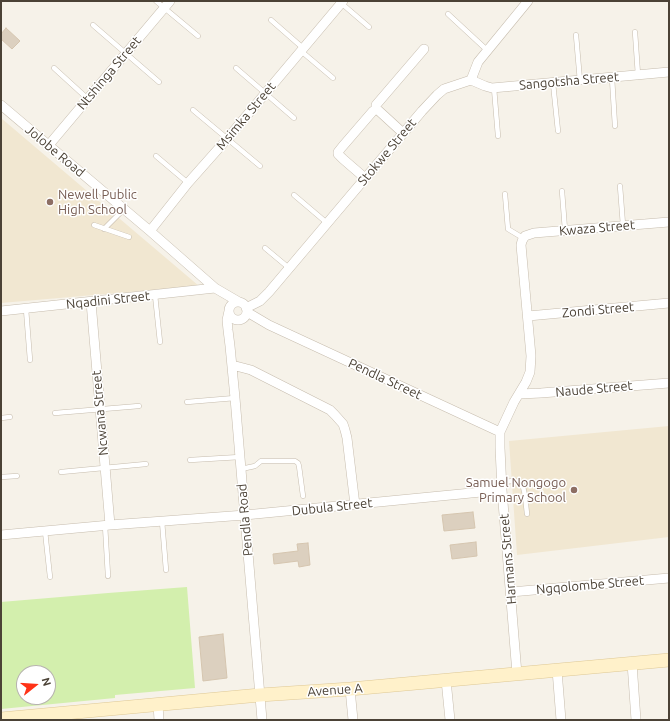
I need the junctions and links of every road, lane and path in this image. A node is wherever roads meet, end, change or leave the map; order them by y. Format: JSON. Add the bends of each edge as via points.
{"nodes":[{"id":1,"x":156,"y":1,"type":"edge"},
{"id":2,"x":342,"y":2,"type":"edge"},
{"id":3,"x":525,"y":2,"type":"edge"},
{"id":4,"x":168,"y":4,"type":"edge"},
{"id":5,"x":448,"y":14,"type":"dead end"},
{"id":6,"x":272,"y":20,"type":"dead end"},
{"id":7,"x":93,"y":25,"type":"dead end"},
{"id":8,"x":369,"y":27,"type":"dead end"},
{"id":9,"x":635,"y":32,"type":"dead end"},
{"id":10,"x":576,"y":35,"type":"dead end"},
{"id":11,"x":198,"y":36,"type":"dead end"},
{"id":12,"x":424,"y":49,"type":"dead end"},
{"id":13,"x":302,"y":50,"type":"junction"},
{"id":14,"x":488,"y":51,"type":"junction"},
{"id":15,"x":126,"y":54,"type":"junction"},
{"id":16,"x":54,"y":68,"type":"dead end"},
{"id":17,"x":236,"y":68,"type":"dead end"},
{"id":18,"x":669,"y":72,"type":"edge"},
{"id":19,"x":638,"y":75,"type":"junction"},
{"id":20,"x":332,"y":78,"type":"dead end"},
{"id":21,"x":612,"y":78,"type":"junction"},
{"id":22,"x":471,"y":80,"type":"junction"},
{"id":23,"x":580,"y":81,"type":"junction"},
{"id":24,"x":159,"y":82,"type":"dead end"},
{"id":25,"x":553,"y":83,"type":"junction"},
{"id":26,"x":494,"y":88,"type":"junction"},
{"id":27,"x":265,"y":93,"type":"junction"},
{"id":28,"x":88,"y":99,"type":"junction"},
{"id":29,"x":1,"y":105,"type":"edge"},
{"id":30,"x":193,"y":110,"type":"dead end"},
{"id":31,"x":377,"y":110,"type":"junction"},
{"id":32,"x":294,"y":118,"type":"dead end"},
{"id":33,"x":615,"y":126,"type":"dead end"},
{"id":34,"x":558,"y":132,"type":"dead end"},
{"id":35,"x":403,"y":133,"type":"junction"},
{"id":36,"x":498,"y":136,"type":"dead end"},
{"id":37,"x":227,"y":139,"type":"junction"},
{"id":38,"x":48,"y":146,"type":"junction"},
{"id":39,"x":156,"y":156,"type":"dead end"},
{"id":40,"x":260,"y":166,"type":"dead end"},
{"id":41,"x":365,"y":178,"type":"junction"},
{"id":42,"x":188,"y":184,"type":"junction"},
{"id":43,"x":620,"y":186,"type":"dead end"},
{"id":44,"x":562,"y":191,"type":"dead end"},
{"id":45,"x":294,"y":194,"type":"dead end"},
{"id":46,"x":505,"y":194,"type":"dead end"},
{"id":47,"x":124,"y":209,"type":"junction"},
{"id":48,"x":669,"y":222,"type":"edge"},
{"id":49,"x":327,"y":223,"type":"junction"},
{"id":50,"x":94,"y":225,"type":"dead end"},
{"id":51,"x":624,"y":225,"type":"junction"},
{"id":52,"x":104,"y":229,"type":"junction"},
{"id":53,"x":564,"y":230,"type":"junction"},
{"id":54,"x":150,"y":231,"type":"junction"},
{"id":55,"x":129,"y":237,"type":"dead end"},
{"id":56,"x":524,"y":237,"type":"junction"},
{"id":57,"x":266,"y":248,"type":"dead end"},
{"id":58,"x":289,"y":268,"type":"junction"},
{"id":59,"x":217,"y":290,"type":"junction"},
{"id":60,"x":155,"y":295,"type":"junction"},
{"id":61,"x":91,"y":302,"type":"junction"},
{"id":62,"x":239,"y":302,"type":"junction"},
{"id":63,"x":669,"y":303,"type":"edge"},
{"id":64,"x":26,"y":309,"type":"junction"},
{"id":65,"x":1,"y":311,"type":"edge"},
{"id":66,"x":229,"y":311,"type":"junction"},
{"id":67,"x":244,"y":314,"type":"junction"},
{"id":68,"x":528,"y":316,"type":"junction"},
{"id":69,"x":160,"y":342,"type":"dead end"},
{"id":70,"x":230,"y":346,"type":"junction"},
{"id":71,"x":30,"y":360,"type":"dead end"},
{"id":72,"x":232,"y":365,"type":"junction"},
{"id":73,"x":669,"y":383,"type":"edge"},
{"id":74,"x":520,"y":394,"type":"junction"},
{"id":75,"x":235,"y":398,"type":"junction"},
{"id":76,"x":187,"y":402,"type":"dead end"},
{"id":77,"x":139,"y":406,"type":"dead end"},
{"id":78,"x":100,"y":409,"type":"junction"},
{"id":79,"x":55,"y":413,"type":"dead end"},
{"id":80,"x":10,"y":417,"type":"dead end"},
{"id":81,"x":1,"y":418,"type":"edge"},
{"id":82,"x":500,"y":432,"type":"junction"},
{"id":83,"x":240,"y":456,"type":"junction"},
{"id":84,"x":190,"y":460,"type":"dead end"},
{"id":85,"x":146,"y":464,"type":"dead end"},
{"id":86,"x":105,"y":468,"type":"junction"},
{"id":87,"x":241,"y":469,"type":"junction"},
{"id":88,"x":61,"y":472,"type":"dead end"},
{"id":89,"x":17,"y":476,"type":"dead end"},
{"id":90,"x":1,"y":477,"type":"edge"},
{"id":91,"x":502,"y":486,"type":"junction"},
{"id":92,"x":303,"y":496,"type":"dead end"},
{"id":93,"x":354,"y":504,"type":"junction"},
{"id":94,"x":527,"y":514,"type":"dead end"},
{"id":95,"x":245,"y":515,"type":"junction"},
{"id":96,"x":162,"y":521,"type":"junction"},
{"id":97,"x":107,"y":525,"type":"junction"},
{"id":98,"x":45,"y":531,"type":"junction"},
{"id":99,"x":1,"y":534,"type":"edge"},
{"id":100,"x":166,"y":570,"type":"dead end"},
{"id":101,"x":50,"y":576,"type":"dead end"},
{"id":102,"x":108,"y":576,"type":"dead end"},
{"id":103,"x":669,"y":578,"type":"edge"},
{"id":104,"x":511,"y":592,"type":"junction"},
{"id":105,"x":669,"y":660,"type":"edge"},
{"id":106,"x":632,"y":663,"type":"junction"},
{"id":107,"x":557,"y":670,"type":"junction"},
{"id":108,"x":517,"y":674,"type":"junction"},
{"id":109,"x":446,"y":680,"type":"junction"},
{"id":110,"x":350,"y":689,"type":"junction"},
{"id":111,"x":260,"y":695,"type":"junction"},
{"id":112,"x":158,"y":705,"type":"junction"},
{"id":113,"x":63,"y":717,"type":"edge"},
{"id":114,"x":1,"y":719,"type":"edge"},
{"id":115,"x":159,"y":720,"type":"edge"},
{"id":116,"x":262,"y":720,"type":"edge"},
{"id":117,"x":352,"y":720,"type":"edge"},
{"id":118,"x":450,"y":720,"type":"edge"},
{"id":119,"x":562,"y":720,"type":"edge"},
{"id":120,"x":636,"y":720,"type":"edge"}],
"edges":[{"from":1,"to":4,"type":"lane"},
{"from":2,"to":8,"type":"lane"},
{"from":2,"to":13,"type":"street","name":"Msimka Street"},
{"from":3,"to":14,"type":"street"},
{"from":4,"to":11,"type":"lane"},
{"from":4,"to":15,"type":"street","name":"Ntshinga Street"},
{"from":5,"to":14,"type":"lane"},
{"from":6,"to":13,"type":"lane"},
{"from":7,"to":15,"type":"lane"},
{"from":9,"to":19,"type":"lane"},
{"from":10,"to":23,"type":"lane"},
{"from":12,"to":31,"type":"street","via":[[376,105]]},
{"from":13,"to":20,"type":"lane"},
{"from":13,"to":27,"type":"street","name":"Msimka Street"},
{"from":14,"to":22,"type":"street","via":[[478,62]]},
{"from":15,"to":24,"type":"lane"},
{"from":15,"to":28,"type":"street","name":"Ntshinga Street"},
{"from":16,"to":28,"type":"lane"},
{"from":17,"to":27,"type":"lane"},
{"from":18,"to":19,"type":"street","name":"Sangotsha Street"},
{"from":19,"to":21,"type":"street","name":"Sangotsha Street"},
{"from":21,"to":23,"type":"street","name":"Sangotsha Street"},
{"from":21,"to":33,"type":"lane"},
{"from":22,"to":26,"type":"street","name":"Sangotsha Street"},
{"from":22,"to":35,"type":"street","name":"Stokwe Street","via":[[444,89]]},
{"from":23,"to":25,"type":"street","name":"Sangotsha Street"},
{"from":25,"to":26,"type":"street","name":"Sangotsha Street"},
{"from":25,"to":34,"type":"lane"},
{"from":26,"to":36,"type":"lane"},
{"from":27,"to":32,"type":"lane"},
{"from":27,"to":37,"type":"street","name":"Msimka Street"},
{"from":28,"to":38,"type":"street","name":"Ntshinga Street"},
{"from":29,"to":38,"type":"street","name":"Jolobe Road"},
{"from":30,"to":37,"type":"lane"},
{"from":31,"to":35,"type":"street"},
{"from":31,"to":41,"type":"street","via":[[373,111],[338,152]]},
{"from":35,"to":41,"type":"street","name":"Stokwe Street"},
{"from":37,"to":40,"type":"lane"},
{"from":37,"to":42,"type":"street","name":"Msimka Street"},
{"from":38,"to":47,"type":"street","name":"Jolobe Road"},
{"from":39,"to":42,"type":"lane"},
{"from":41,"to":49,"type":"street","name":"Stokwe Street"},
{"from":42,"to":54,"type":"street","name":"Msimka Street"},
{"from":43,"to":51,"type":"lane"},
{"from":44,"to":53,"type":"lane"},
{"from":45,"to":49,"type":"lane"},
{"from":46,"to":56,"type":"lane","via":[[508,229]]},
{"from":47,"to":52,"type":"lane"},
{"from":47,"to":54,"type":"street","name":"Jolobe Road"},
{"from":48,"to":51,"type":"street","name":"Kwaza Street"},
{"from":49,"to":58,"type":"street","name":"Stokwe Street"},
{"from":50,"to":52,"type":"lane"},
{"from":51,"to":53,"type":"street","name":"Kwaza Street"},
{"from":52,"to":55,"type":"lane"},
{"from":53,"to":56,"type":"street","name":"Kwaza Street","via":[[534,233]]},
{"from":54,"to":59,"type":"street","name":"Jolobe Road"},
{"from":56,"to":68,"type":"street","name":"Harmans Street","via":[[521,245]]},
{"from":57,"to":58,"type":"lane"},
{"from":58,"to":67,"type":"street","name":"Stokwe Street","via":[[266,295]]},
{"from":59,"to":60,"type":"street","name":"Nqadini Street"},
{"from":59,"to":62,"type":"street","name":"Jolobe Road"},
{"from":59,"to":66,"type":"street","name":"Jolobe Road"},
{"from":60,"to":61,"type":"street","name":"Nqadini Street"},
{"from":60,"to":69,"type":"lane"},
{"from":61,"to":64,"type":"street","name":"Nqadini Street"},
{"from":61,"to":78,"type":"street","name":"Ncwana Street"},
{"from":62,"to":66,"type":"street","via":[[232,304]]},
{"from":62,"to":67,"type":"street","via":[[245,305]]},
{"from":63,"to":68,"type":"street","name":"Zondi Street"},
{"from":64,"to":65,"type":"street","name":"Nqadini Street"},
{"from":64,"to":71,"type":"lane"},
{"from":66,"to":67,"type":"street","via":[[236,319]]},
{"from":66,"to":70,"type":"street","name":"Pendla Road","via":[[227,320]]},
{"from":67,"to":70,"type":"street","name":"Pendla Road","via":[[233,330]]},
{"from":67,"to":82,"type":"street","name":"Pendla Street"},
{"from":68,"to":74,"type":"street","name":"Harmans Street","via":[[530,372]]},
{"from":70,"to":72,"type":"street","name":"Pendla Road"},
{"from":72,"to":75,"type":"street","name":"Pendla Road"},
{"from":72,"to":93,"type":"street","via":[[251,370],[330,410],[339,420],[347,438]]},
{"from":73,"to":74,"type":"street","name":"Naude Street"},
{"from":74,"to":82,"type":"street","name":"Harmans Street"},
{"from":75,"to":76,"type":"lane"},
{"from":75,"to":83,"type":"street","name":"Pendla Road"},
{"from":77,"to":78,"type":"lane"},
{"from":78,"to":79,"type":"lane"},
{"from":78,"to":86,"type":"street","name":"Ncwana Street"},
{"from":80,"to":81,"type":"lane"},
{"from":82,"to":91,"type":"street","name":"Harmans Street"},
{"from":83,"to":84,"type":"lane"},
{"from":83,"to":87,"type":"street","name":"Pendla Road"},
{"from":85,"to":86,"type":"lane"},
{"from":86,"to":88,"type":"lane"},
{"from":86,"to":97,"type":"street","name":"Ncwana Street"},
{"from":87,"to":92,"type":"lane","via":[[255,466],[261,461],[295,461],[299,466]]},
{"from":87,"to":95,"type":"street","name":"Pendla Road"},
{"from":89,"to":90,"type":"lane"},
{"from":91,"to":93,"type":"street","name":"Dubula Street"},
{"from":91,"to":94,"type":"lane","via":[[514,481],[521,483]]},
{"from":91,"to":104,"type":"street","name":"Harmans Street"},
{"from":93,"to":95,"type":"street","name":"Dubula Street"},
{"from":95,"to":96,"type":"street","name":"Dubula Street"},
{"from":95,"to":111,"type":"street","name":"Pendla Road"},
{"from":96,"to":97,"type":"street","name":"Dubula Street"},
{"from":96,"to":100,"type":"lane"},
{"from":97,"to":98,"type":"street","name":"Dubula Street"},
{"from":97,"to":102,"type":"lane"},
{"from":98,"to":99,"type":"street","name":"Dubula Street"},
{"from":98,"to":101,"type":"lane"},
{"from":103,"to":104,"type":"street","name":"Ngqolombe Street"},
{"from":104,"to":108,"type":"street","name":"Harmans Street"},
{"from":105,"to":106,"type":"street","name":"Avenue A"},
{"from":106,"to":107,"type":"street","name":"Avenue A"},
{"from":106,"to":120,"type":"street"},
{"from":107,"to":108,"type":"street","name":"Avenue A"},
{"from":107,"to":119,"type":"street"},
{"from":108,"to":109,"type":"street","name":"Avenue A"},
{"from":109,"to":110,"type":"street","name":"Avenue A"},
{"from":109,"to":118,"type":"street"},
{"from":110,"to":111,"type":"street","name":"Avenue A"},
{"from":110,"to":117,"type":"street"},
{"from":111,"to":112,"type":"street","name":"Avenue A"},
{"from":111,"to":116,"type":"street","name":"Pendla Road"},
{"from":112,"to":113,"type":"street","name":"Avenue A"},
{"from":112,"to":115,"type":"street"},
{"from":113,"to":114,"type":"street","name":"Avenue A"}]}
